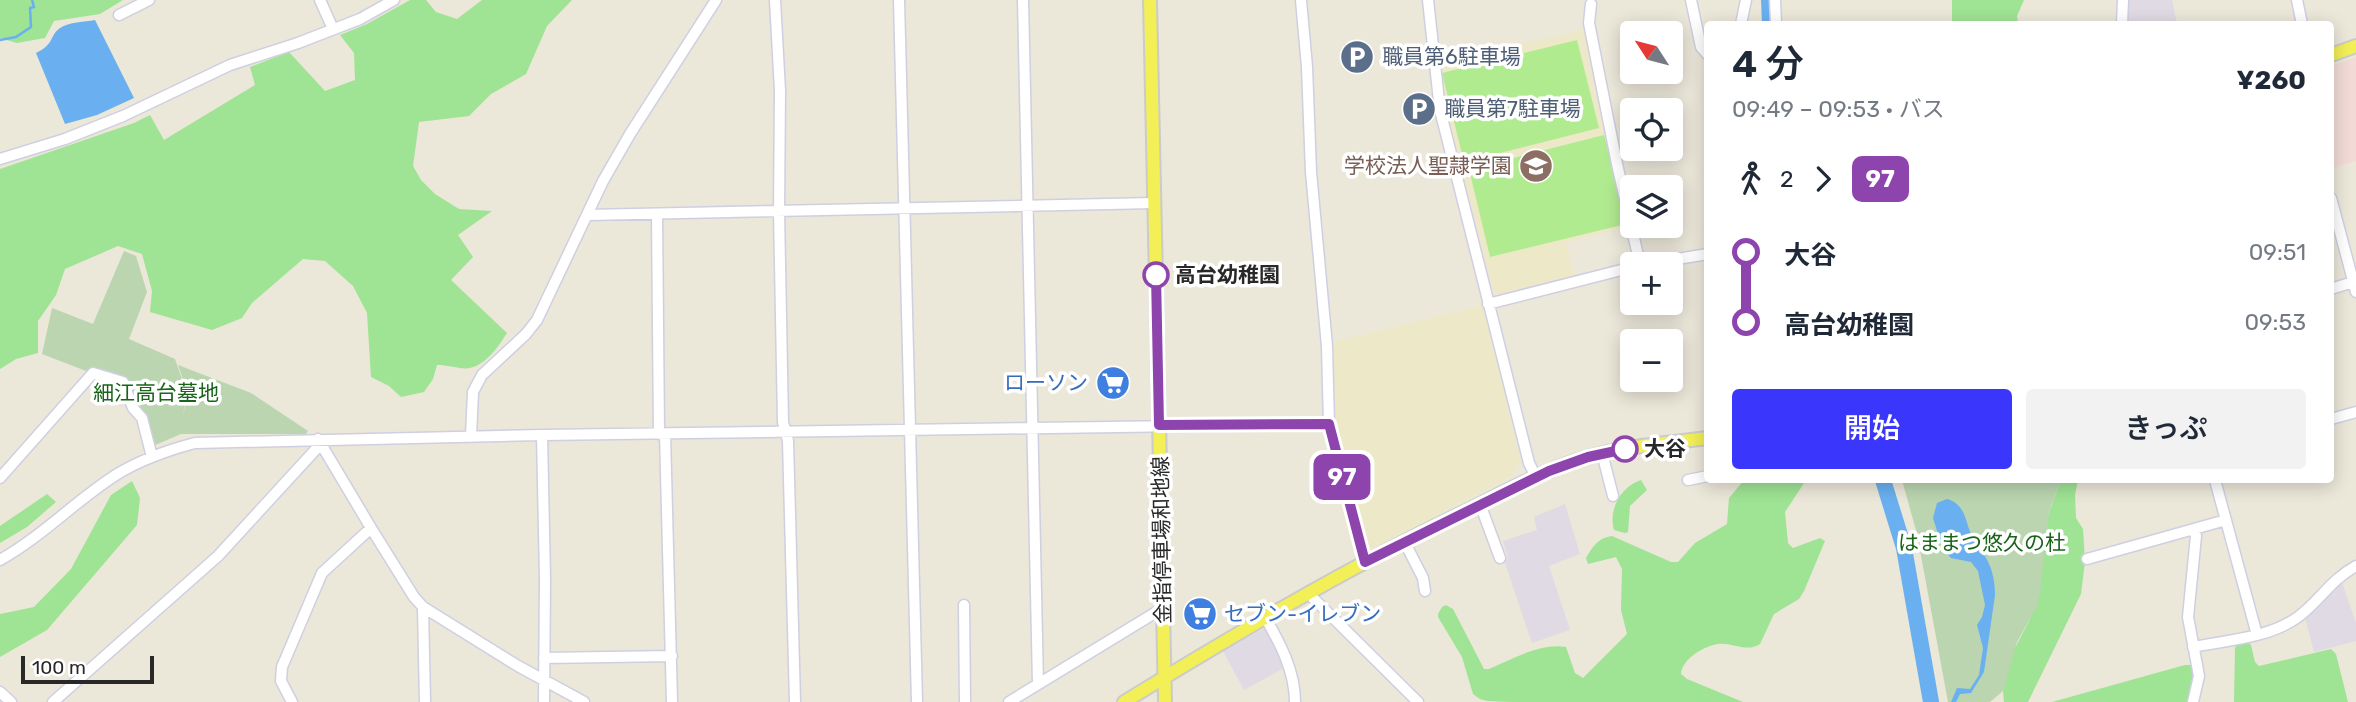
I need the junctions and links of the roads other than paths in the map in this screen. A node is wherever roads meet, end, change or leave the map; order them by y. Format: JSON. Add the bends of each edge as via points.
{"nodes":[{"id":1,"x":149,"y":0,"type":"edge"},
{"id":2,"x":320,"y":0,"type":"edge"},
{"id":3,"x":394,"y":0,"type":"edge"},
{"id":4,"x":716,"y":0,"type":"edge"},
{"id":5,"x":775,"y":0,"type":"edge"},
{"id":6,"x":899,"y":0,"type":"edge"},
{"id":7,"x":1023,"y":0,"type":"edge"},
{"id":8,"x":1150,"y":0,"type":"edge"},
{"id":9,"x":1301,"y":0,"type":"edge"},
{"id":10,"x":1428,"y":0,"type":"edge"},
{"id":11,"x":1691,"y":0,"type":"edge"},
{"id":12,"x":1746,"y":0,"type":"edge"},
{"id":13,"x":1775,"y":0,"type":"edge"},
{"id":14,"x":2123,"y":0,"type":"edge"},
{"id":15,"x":2297,"y":0,"type":"edge"},
{"id":16,"x":1594,"y":2,"type":"edge"},
{"id":17,"x":119,"y":15,"type":"dead end"},
{"id":18,"x":1742,"y":21,"type":"edge"},
{"id":19,"x":1776,"y":21,"type":"edge"},
{"id":20,"x":2122,"y":21,"type":"edge"},
{"id":21,"x":2301,"y":21,"type":"edge"},
{"id":22,"x":333,"y":29,"type":"junction"},
{"id":23,"x":2356,"y":46,"type":"edge"},
{"id":24,"x":1704,"y":50,"type":"edge"},
{"id":25,"x":2334,"y":54,"type":"edge"},
{"id":26,"x":0,"y":159,"type":"edge"},
{"id":27,"x":1154,"y":203,"type":"junction"},
{"id":28,"x":1028,"y":207,"type":"junction"},
{"id":29,"x":904,"y":209,"type":"junction"},
{"id":30,"x":2334,"y":209,"type":"edge"},
{"id":31,"x":779,"y":211,"type":"junction"},
{"id":32,"x":657,"y":214,"type":"junction"},
{"id":33,"x":587,"y":215,"type":"junction"},
{"id":34,"x":1637,"y":252,"type":"edge"},
{"id":35,"x":1704,"y":255,"type":"edge"},
{"id":36,"x":1683,"y":258,"type":"edge"},
{"id":37,"x":1620,"y":270,"type":"edge"},
{"id":38,"x":2355,"y":285,"type":"edge"},
{"id":39,"x":2334,"y":288,"type":"edge"},
{"id":40,"x":1488,"y":304,"type":"junction"},
{"id":41,"x":2356,"y":412,"type":"edge"},
{"id":42,"x":2334,"y":418,"type":"edge"},
{"id":43,"x":1329,"y":424,"type":"junction"},
{"id":44,"x":1159,"y":425,"type":"junction"},
{"id":45,"x":1032,"y":428,"type":"junction"},
{"id":46,"x":911,"y":429,"type":"junction"},
{"id":47,"x":787,"y":432,"type":"junction"},
{"id":48,"x":662,"y":434,"type":"junction"},
{"id":49,"x":542,"y":435,"type":"junction"},
{"id":50,"x":471,"y":436,"type":"junction"},
{"id":51,"x":318,"y":439,"type":"junction"},
{"id":52,"x":1704,"y":439,"type":"edge"},
{"id":53,"x":1602,"y":453,"type":"junction"},
{"id":54,"x":152,"y":457,"type":"junction"},
{"id":55,"x":1536,"y":477,"type":"junction"},
{"id":56,"x":1704,"y":477,"type":"edge"},
{"id":57,"x":0,"y":478,"type":"edge"},
{"id":58,"x":1688,"y":480,"type":"dead end"},
{"id":59,"x":2216,"y":483,"type":"edge"},
{"id":60,"x":1613,"y":496,"type":"dead end"},
{"id":61,"x":1480,"y":504,"type":"junction"},
{"id":62,"x":2226,"y":520,"type":"junction"},
{"id":63,"x":371,"y":528,"type":"junction"},
{"id":64,"x":2194,"y":529,"type":"junction"},
{"id":65,"x":1404,"y":541,"type":"junction"},
{"id":66,"x":1500,"y":558,"type":"dead end"},
{"id":67,"x":2087,"y":559,"type":"dead end"},
{"id":68,"x":0,"y":560,"type":"edge"},
{"id":69,"x":1365,"y":562,"type":"junction"},
{"id":70,"x":2356,"y":566,"type":"edge"},
{"id":71,"x":1425,"y":591,"type":"dead end"},
{"id":72,"x":1310,"y":592,"type":"junction"},
{"id":73,"x":964,"y":605,"type":"dead end"},
{"id":74,"x":423,"y":607,"type":"junction"},
{"id":75,"x":1163,"y":608,"type":"junction"},
{"id":76,"x":1265,"y":617,"type":"junction"},
{"id":77,"x":2256,"y":635,"type":"junction"},
{"id":78,"x":2193,"y":647,"type":"junction"},
{"id":79,"x":672,"y":656,"type":"junction"},
{"id":80,"x":544,"y":659,"type":"junction"},
{"id":81,"x":1166,"y":676,"type":"junction"},
{"id":82,"x":543,"y":680,"type":"junction"},
{"id":83,"x":1038,"y":684,"type":"junction"},
{"id":84,"x":0,"y":692,"type":"edge"},
{"id":85,"x":10,"y":702,"type":"edge"},
{"id":86,"x":53,"y":702,"type":"edge"},
{"id":87,"x":292,"y":702,"type":"edge"},
{"id":88,"x":425,"y":702,"type":"edge"},
{"id":89,"x":544,"y":702,"type":"edge"},
{"id":90,"x":584,"y":702,"type":"edge"},
{"id":91,"x":672,"y":702,"type":"edge"},
{"id":92,"x":795,"y":702,"type":"edge"},
{"id":93,"x":917,"y":702,"type":"edge"},
{"id":94,"x":965,"y":702,"type":"edge"},
{"id":95,"x":1009,"y":702,"type":"edge"},
{"id":96,"x":1124,"y":702,"type":"edge"},
{"id":97,"x":1165,"y":702,"type":"edge"},
{"id":98,"x":1295,"y":702,"type":"edge"},
{"id":99,"x":1418,"y":702,"type":"edge"},
{"id":100,"x":2193,"y":702,"type":"edge"}],
"edges":[{"from":1,"to":17,"type":"street"},
{"from":2,"to":22,"type":"street"},
{"from":3,"to":22,"type":"street"},
{"from":4,"to":33,"type":"street","via":[[630,134]]},
{"from":5,"to":31,"type":"street"},
{"from":6,"to":29,"type":"street"},
{"from":7,"to":28,"type":"street"},
{"from":8,"to":27,"type":"main road","name":"金指停車場和地線"},
{"from":9,"to":43,"type":"street"},
{"from":10,"to":40,"type":"street","via":[[1440,110]]},
{"from":11,"to":24,"type":"street"},
{"from":12,"to":18,"type":"street"},
{"from":13,"to":19,"type":"street"},
{"from":14,"to":20,"type":"street"},
{"from":15,"to":21,"type":"street"},
{"from":16,"to":34,"type":"street","via":[[1589,23]]},
{"from":22,"to":26,"type":"street","via":[[230,65],[65,139]]},
{"from":23,"to":25,"type":"main road"},
{"from":27,"to":28,"type":"street"},
{"from":27,"to":44,"type":"main road","name":"金指停車場和地線"},
{"from":28,"to":29,"type":"street"},
{"from":28,"to":45,"type":"street"},
{"from":29,"to":31,"type":"street"},
{"from":29,"to":46,"type":"street"},
{"from":30,"to":38,"type":"street"},
{"from":31,"to":32,"type":"street"},
{"from":31,"to":47,"type":"street","via":[[783,422]]},
{"from":32,"to":33,"type":"street"},
{"from":32,"to":48,"type":"street"},
{"from":33,"to":50,"type":"street","via":[[537,320],[482,375],[473,392]]},
{"from":35,"to":36,"type":"street"},
{"from":37,"to":40,"type":"street"},
{"from":38,"to":39,"type":"street"},
{"from":40,"to":55,"type":"street"},
{"from":41,"to":42,"type":"street"},
{"from":43,"to":44,"type":"street"},
{"from":43,"to":69,"type":"street"},
{"from":44,"to":45,"type":"street"},
{"from":44,"to":75,"type":"main road","name":"金指停車場和地線"},
{"from":45,"to":46,"type":"street"},
{"from":45,"to":83,"type":"street"},
{"from":46,"to":47,"type":"street"},
{"from":46,"to":93,"type":"street"},
{"from":47,"to":48,"type":"street"},
{"from":47,"to":92,"type":"street"},
{"from":48,"to":49,"type":"street"},
{"from":48,"to":79,"type":"street"},
{"from":49,"to":50,"type":"street"},
{"from":49,"to":80,"type":"street"},
{"from":50,"to":51,"type":"street"},
{"from":51,"to":54,"type":"street","via":[[195,443]]},
{"from":51,"to":63,"type":"street"},
{"from":51,"to":86,"type":"street","via":[[318,447],[218,556]]},
{"from":52,"to":53,"type":"main road"},
{"from":53,"to":55,"type":"main road"},
{"from":53,"to":60,"type":"street"},
{"from":54,"to":57,"type":"street","via":[[142,418],[123,382],[93,373]]},
{"from":54,"to":68,"type":"street","via":[[118,474]]},
{"from":55,"to":61,"type":"main road"},
{"from":56,"to":58,"type":"street"},
{"from":59,"to":62,"type":"street"},
{"from":61,"to":65,"type":"main road"},
{"from":61,"to":66,"type":"street"},
{"from":62,"to":64,"type":"street"},
{"from":62,"to":77,"type":"street"},
{"from":63,"to":74,"type":"street"},
{"from":63,"to":87,"type":"street","via":[[322,573],[312,591],[282,667],[281,681]]},
{"from":64,"to":67,"type":"street"},
{"from":64,"to":78,"type":"street","via":[[2188,618]]},
{"from":65,"to":69,"type":"main road"},
{"from":65,"to":71,"type":"street"},
{"from":69,"to":72,"type":"main road"},
{"from":70,"to":77,"type":"street","via":[[2330,584],[2298,617]]},
{"from":72,"to":76,"type":"main road"},
{"from":72,"to":99,"type":"street"},
{"from":73,"to":94,"type":"street"},
{"from":74,"to":82,"type":"street"},
{"from":74,"to":88,"type":"street"},
{"from":75,"to":81,"type":"main road","name":"金指停車場和地線"},
{"from":75,"to":83,"type":"street"},
{"from":76,"to":81,"type":"main road"},
{"from":76,"to":98,"type":"street","via":[[1292,672]]},
{"from":77,"to":78,"type":"street"},
{"from":78,"to":100,"type":"street","via":[[2199,676]]},
{"from":79,"to":80,"type":"street"},
{"from":79,"to":91,"type":"street"},
{"from":80,"to":82,"type":"street"},
{"from":81,"to":96,"type":"main road"},
{"from":81,"to":97,"type":"main road","name":"金指停車場和地線"},
{"from":82,"to":89,"type":"street"},
{"from":82,"to":90,"type":"street"},
{"from":83,"to":95,"type":"street"},
{"from":84,"to":85,"type":"street"}]}
